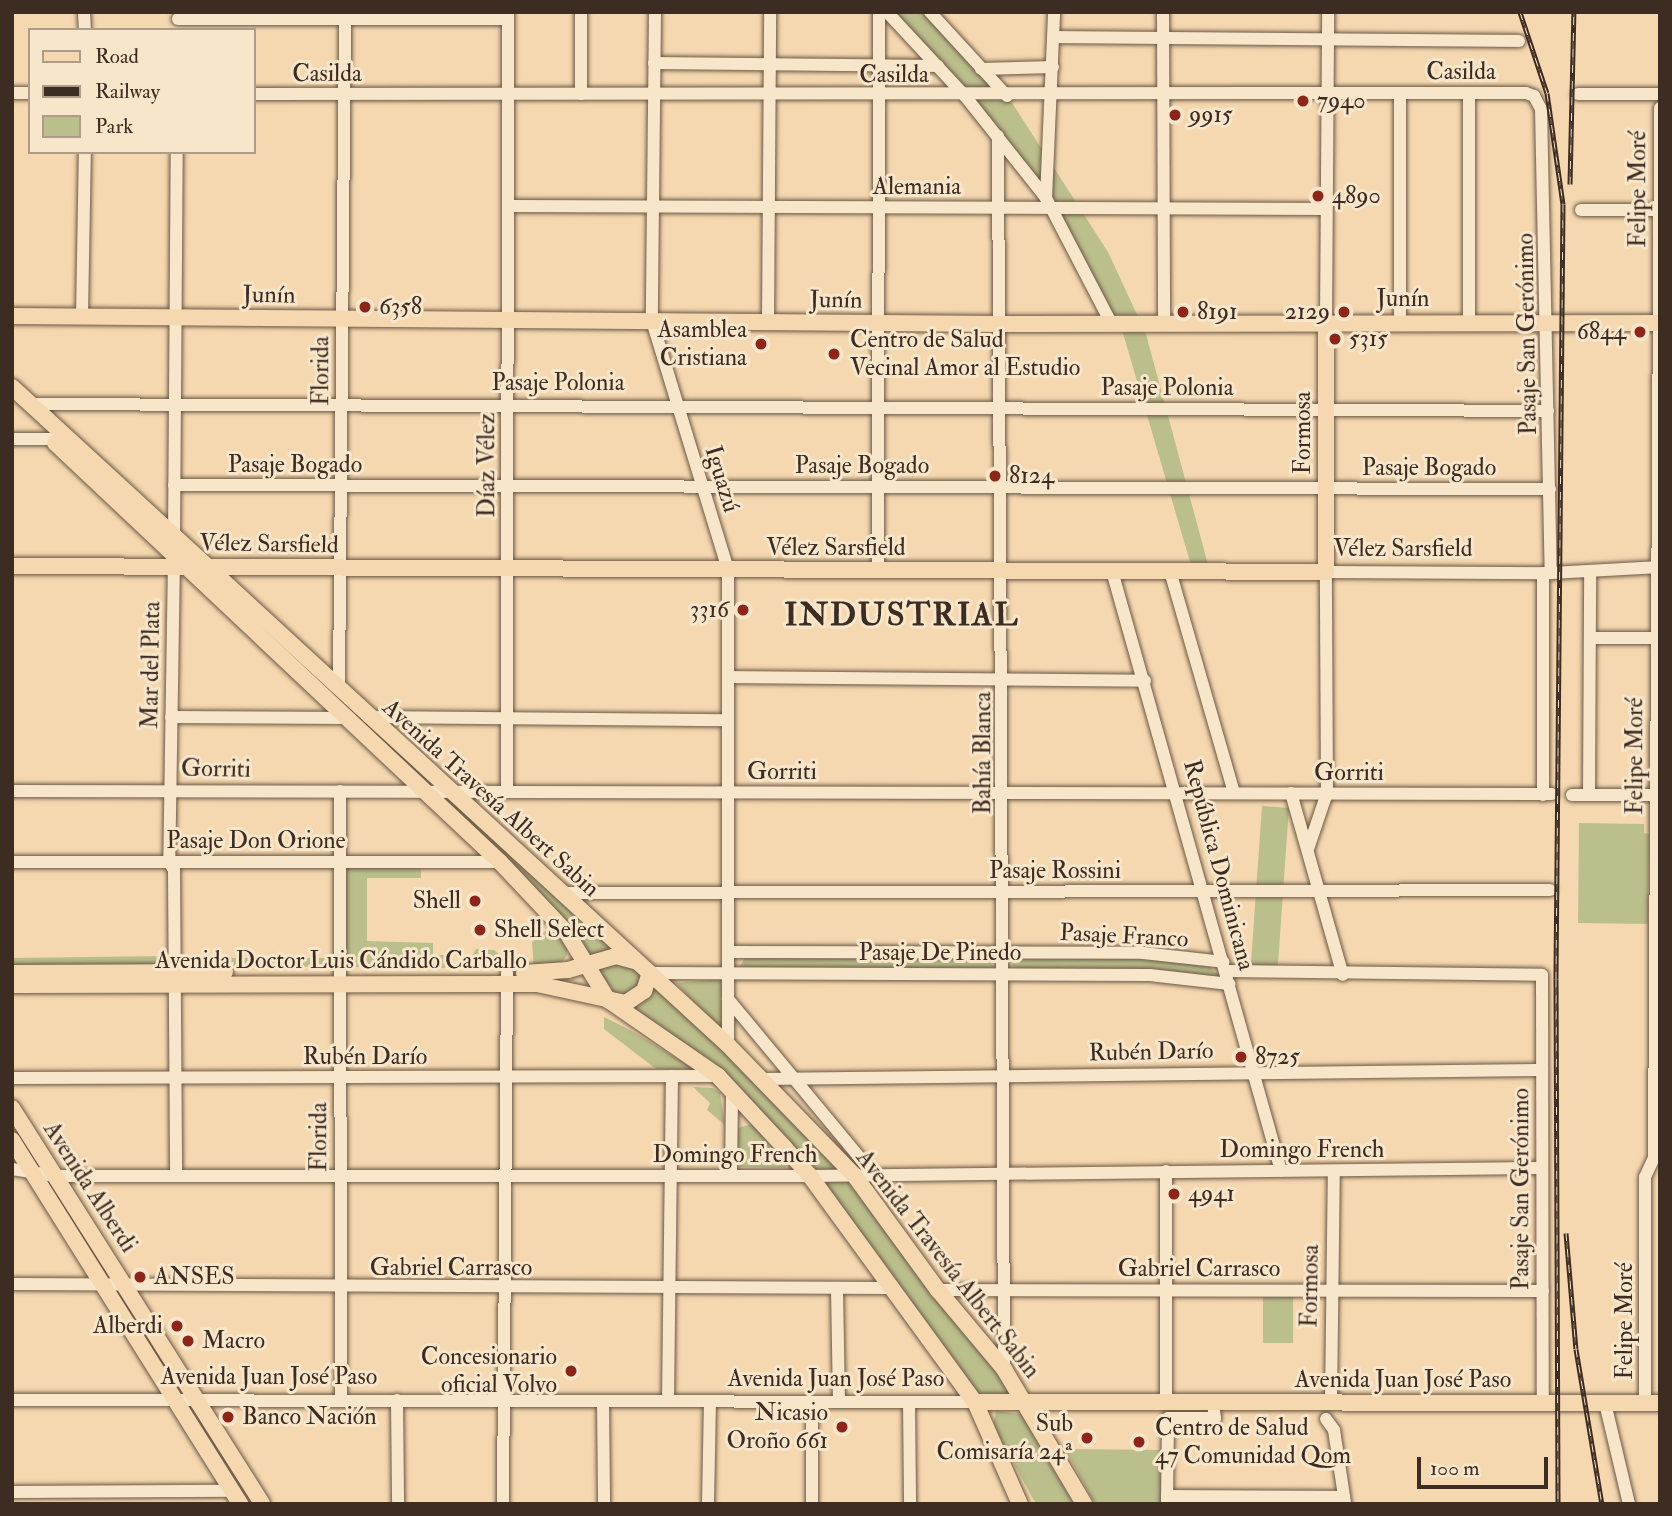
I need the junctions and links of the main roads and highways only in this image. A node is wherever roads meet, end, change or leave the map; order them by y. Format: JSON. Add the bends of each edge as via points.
{"nodes":[{"id":1,"x":12,"y":316,"type":"edge"},
{"id":2,"x":1326,"y":322,"type":"junction"},
{"id":3,"x":1659,"y":323,"type":"edge"},
{"id":4,"x":12,"y":387,"type":"edge"},
{"id":5,"x":12,"y":403,"type":"edge"},
{"id":6,"x":177,"y":556,"type":"junction"},
{"id":7,"x":12,"y":566,"type":"edge"},
{"id":8,"x":205,"y":566,"type":"junction"},
{"id":9,"x":1326,"y":572,"type":"joint"},
{"id":10,"x":608,"y":958,"type":"junction"},
{"id":11,"x":637,"y":962,"type":"junction"},
{"id":12,"x":586,"y":964,"type":"junction"},
{"id":13,"x":12,"y":973,"type":"edge"},
{"id":14,"x":650,"y":973,"type":"junction"},
{"id":15,"x":174,"y":978,"type":"junction"},
{"id":16,"x":507,"y":978,"type":"junction"},
{"id":17,"x":12,"y":985,"type":"edge"},
{"id":18,"x":597,"y":985,"type":"junction"},
{"id":19,"x":608,"y":1000,"type":"junction"},
{"id":20,"x":12,"y":1108,"type":"edge"},
{"id":21,"x":812,"y":1134,"type":"junction"},
{"id":22,"x":12,"y":1140,"type":"edge"},
{"id":23,"x":785,"y":1148,"type":"junction"},
{"id":24,"x":975,"y":1402,"type":"junction"},
{"id":25,"x":1025,"y":1402,"type":"junction"},
{"id":26,"x":1652,"y":1403,"type":"edge"},
{"id":27,"x":236,"y":1497,"type":"edge"},
{"id":28,"x":262,"y":1504,"type":"edge"},
{"id":29,"x":1020,"y":1504,"type":"edge"},
{"id":30,"x":1084,"y":1504,"type":"edge"}],
"edges":[{"from":1,"to":2,"type":"main road","name":"Junín"},
{"from":2,"to":3,"type":"main road","name":"Junín"},
{"from":2,"to":9,"type":"main road","name":"Formosa"},
{"from":4,"to":6,"type":"main road","name":"Avenida Travesía Albert Sabin"},
{"from":5,"to":6,"type":"main road","name":"Avenida Travesía Albert Sabin"},
{"from":6,"to":7,"type":"main road","name":"Vélez Sarsfield"},
{"from":6,"to":8,"type":"main road","name":"Vélez Sarsfield"},
{"from":6,"to":8,"type":"main road","name":"Avenida Travesía Albert Sabin"},
{"from":6,"to":12,"type":"main road","name":"Avenida Travesía Albert Sabin","via":[[500,862],[567,933]]},
{"from":8,"to":9,"type":"main road","name":"Vélez Sarsfield"},
{"from":8,"to":11,"type":"main road","name":"Avenida Travesía Albert Sabin"},
{"from":10,"to":11,"type":"main road","name":"Avenida Doctor Luis Cándido Carballo","via":[[623,956]]},
{"from":10,"to":12,"type":"main road","name":"Avenida Doctor Luis Cándido Carballo"},
{"from":10,"to":18,"type":"main road","via":[[598,970]]},
{"from":11,"to":14,"type":"main road","name":"Avenida Travesía Albert Sabin"},
{"from":12,"to":16,"type":"main road","name":"Avenida Doctor Luis Cándido Carballo"},
{"from":12,"to":18,"type":"main road","name":"Avenida Travesía Albert Sabin"},
{"from":13,"to":15,"type":"main road","name":"Avenida Doctor Luis Cándido Carballo"},
{"from":14,"to":19,"type":"main road","name":"Avenida Doctor Luis Cándido Carballo","via":[[644,991],[632,1003]]},
{"from":14,"to":21,"type":"main road","name":"Avenida Travesía Albert Sabin","via":[[728,1045]]},
{"from":15,"to":16,"type":"main road","name":"Avenida Doctor Luis Cándido Carballo"},
{"from":15,"to":17,"type":"main road","name":"Avenida Doctor Luis Cándido Carballo"},
{"from":16,"to":19,"type":"main road","name":"Avenida Doctor Luis Cándido Carballo"},
{"from":18,"to":19,"type":"main road","name":"Avenida Travesía Albert Sabin"},
{"from":19,"to":23,"type":"main road","name":"Avenida Travesía Albert Sabin","via":[[718,1076]]},
{"from":20,"to":28,"type":"main road","name":"Avenida Alberdi"},
{"from":21,"to":23,"type":"main road","via":[[804,1148]]},
{"from":21,"to":25,"type":"main road","name":"Avenida Travesía Albert Sabin","via":[[854,1175]]},
{"from":22,"to":27,"type":"main road","name":"Avenida Alberdi"},
{"from":23,"to":24,"type":"main road","name":"Avenida Travesía Albert Sabin"},
{"from":24,"to":25,"type":"main road","name":"Avenida Juan José Paso"},
{"from":24,"to":29,"type":"main road","name":"Avenida Travesía Albert Sabin"},
{"from":25,"to":26,"type":"main road","name":"Avenida Juan José Paso","via":[[1167,1410],[1331,1403]]},
{"from":25,"to":30,"type":"main road","name":"Avenida Travesía Albert Sabin"}]}
